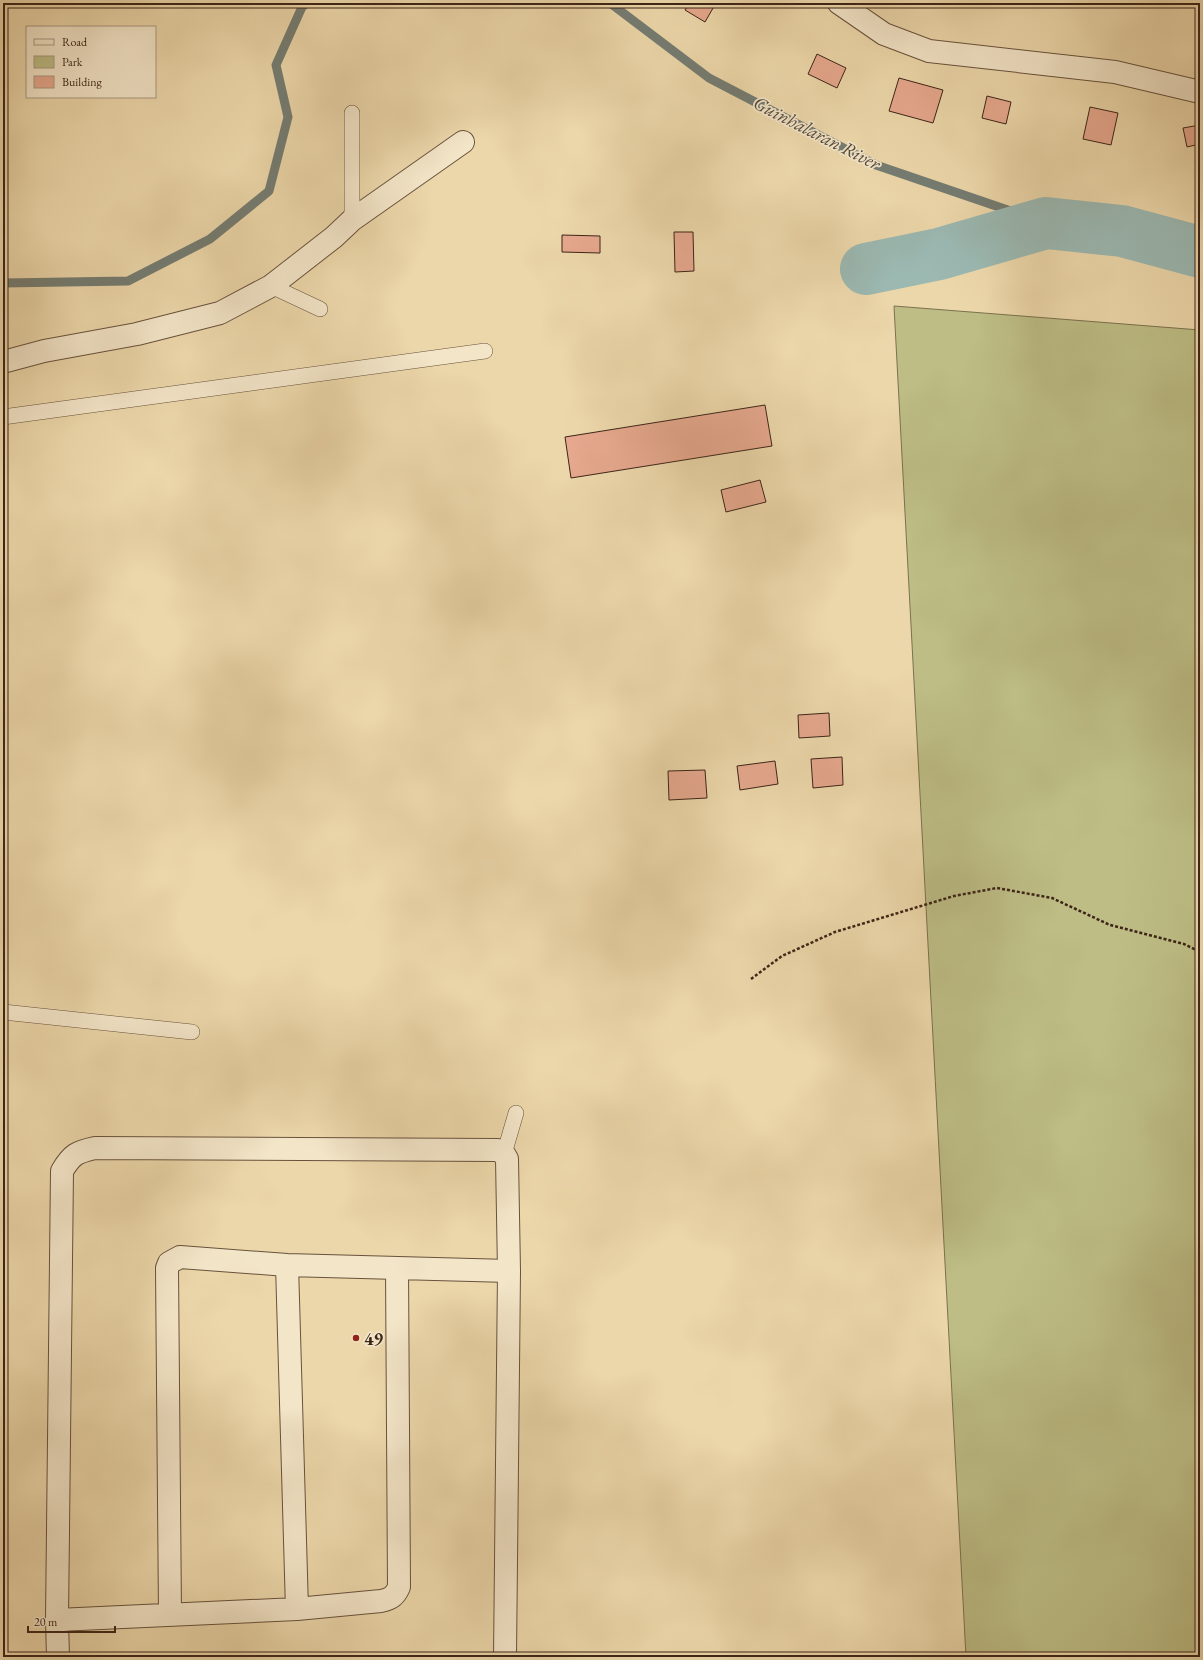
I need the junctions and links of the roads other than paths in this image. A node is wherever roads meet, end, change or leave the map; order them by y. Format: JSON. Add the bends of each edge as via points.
{"nodes":[{"id":1,"x":839,"y":3,"type":"edge"},
{"id":2,"x":1200,"y":92,"type":"edge"},
{"id":3,"x":352,"y":113,"type":"dead end"},
{"id":4,"x":463,"y":142,"type":"dead end"},
{"id":5,"x":352,"y":220,"type":"junction"},
{"id":6,"x":271,"y":286,"type":"junction"},
{"id":7,"x":320,"y":309,"type":"dead end"},
{"id":8,"x":485,"y":351,"type":"dead end"},
{"id":9,"x":3,"y":362,"type":"edge"},
{"id":10,"x":3,"y":417,"type":"edge"},
{"id":11,"x":3,"y":1012,"type":"edge"},
{"id":12,"x":192,"y":1032,"type":"dead end"},
{"id":13,"x":516,"y":1114,"type":"dead end"},
{"id":14,"x":504,"y":1154,"type":"junction"},
{"id":15,"x":286,"y":1265,"type":"junction"},
{"id":16,"x":397,"y":1268,"type":"junction"},
{"id":17,"x":509,"y":1271,"type":"junction"},
{"id":18,"x":298,"y":1609,"type":"junction"},
{"id":19,"x":170,"y":1615,"type":"junction"},
{"id":20,"x":57,"y":1620,"type":"junction"},
{"id":21,"x":58,"y":1657,"type":"edge"},
{"id":22,"x":505,"y":1657,"type":"edge"}],
"edges":[{"from":1,"to":2,"type":"street","via":[[884,34],[929,51],[1116,72]]},
{"from":3,"to":5,"type":"lane"},
{"from":4,"to":5,"type":"street"},
{"from":5,"to":6,"type":"street"},
{"from":6,"to":7,"type":"lane"},
{"from":6,"to":9,"type":"street","via":[[220,313],[137,334],[44,351]]},
{"from":8,"to":10,"type":"lane"},
{"from":11,"to":12,"type":"lane"},
{"from":13,"to":14,"type":"lane"},
{"from":14,"to":17,"type":"street","via":[[507,1159]]},
{"from":14,"to":20,"type":"street","via":[[498,1150],[95,1148],[80,1151],[69,1158],[62,1171]]},
{"from":15,"to":16,"type":"street"},
{"from":15,"to":18,"type":"street"},
{"from":15,"to":19,"type":"street","via":[[180,1257],[169,1263],[167,1268]]},
{"from":16,"to":17,"type":"street"},
{"from":16,"to":18,"type":"street","via":[[399,1587],[396,1595],[381,1601]]},
{"from":17,"to":22,"type":"street"},
{"from":18,"to":19,"type":"street"},
{"from":19,"to":20,"type":"street"},
{"from":20,"to":21,"type":"street"}]}
